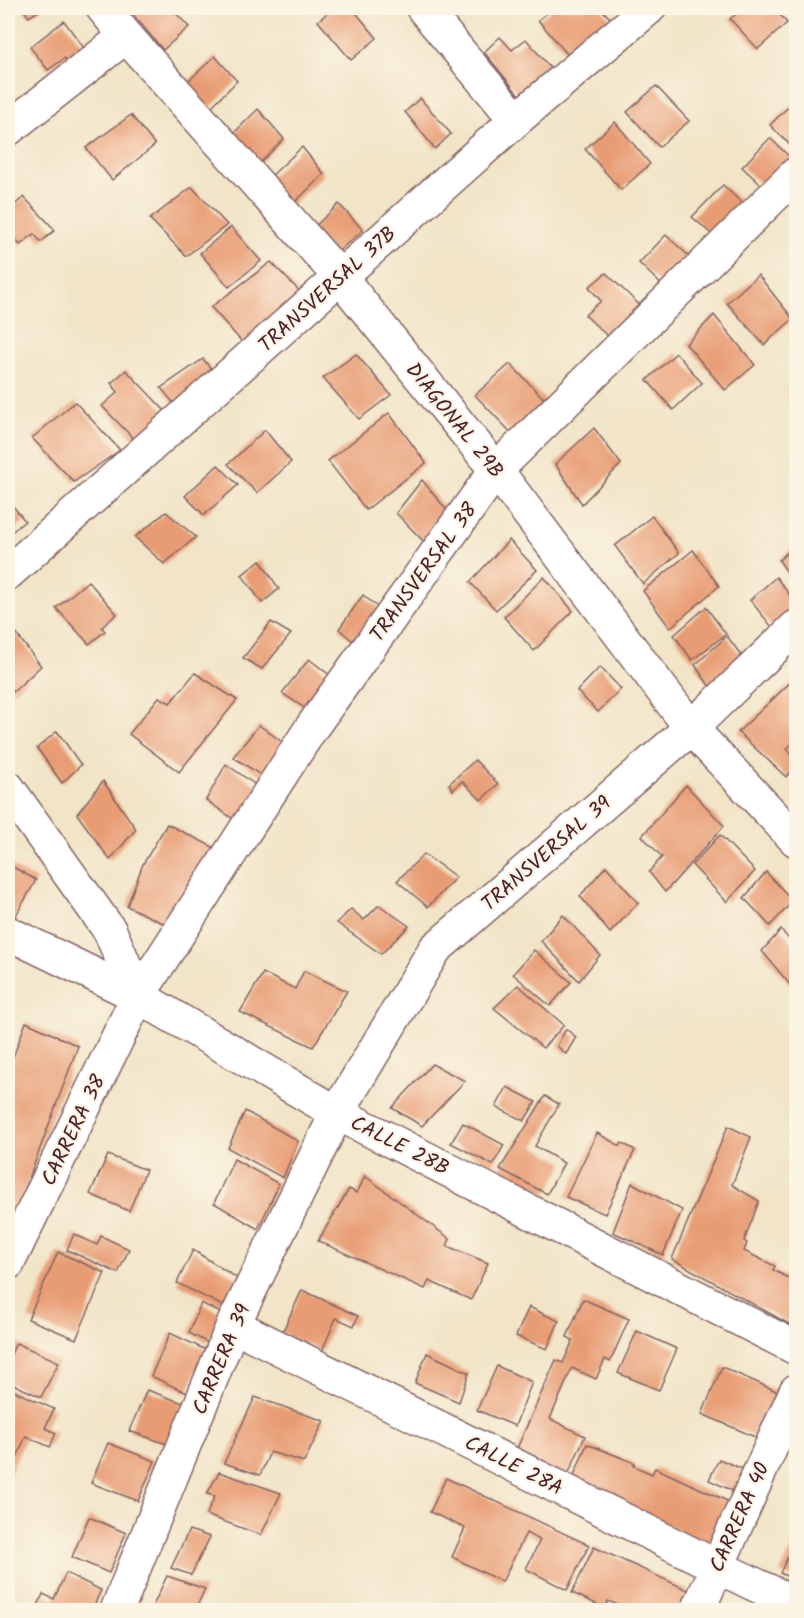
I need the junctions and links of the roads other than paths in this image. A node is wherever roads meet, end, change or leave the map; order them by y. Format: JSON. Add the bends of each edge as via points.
{"nodes":[{"id":1,"x":103,"y":8,"type":"edge"},
{"id":2,"x":423,"y":8,"type":"edge"},
{"id":3,"x":649,"y":8,"type":"edge"},
{"id":4,"x":126,"y":36,"type":"junction"},
{"id":5,"x":516,"y":120,"type":"junction"},
{"id":6,"x":8,"y":129,"type":"edge"},
{"id":7,"x":796,"y":174,"type":"edge"},
{"id":8,"x":340,"y":277,"type":"junction"},
{"id":9,"x":496,"y":470,"type":"junction"},
{"id":10,"x":8,"y":573,"type":"edge"},
{"id":11,"x":796,"y":627,"type":"edge"},
{"id":12,"x":691,"y":728,"type":"junction"},
{"id":13,"x":8,"y":788,"type":"edge"},
{"id":14,"x":796,"y":840,"type":"edge"},
{"id":15,"x":8,"y":933,"type":"edge"},
{"id":16,"x":138,"y":996,"type":"junction"},
{"id":17,"x":337,"y":1113,"type":"junction"},
{"id":18,"x":8,"y":1263,"type":"edge"},
{"id":19,"x":233,"y":1325,"type":"junction"},
{"id":20,"x":796,"y":1348,"type":"edge"},
{"id":21,"x":796,"y":1391,"type":"edge"},
{"id":22,"x":716,"y":1566,"type":"junction"},
{"id":23,"x":796,"y":1604,"type":"edge"},
{"id":24,"x":117,"y":1611,"type":"edge"},
{"id":25,"x":698,"y":1611,"type":"edge"}],
"edges":[{"from":1,"to":4,"type":"street","name":"DIAGONAL 29B"},
{"from":2,"to":5,"type":"street"},
{"from":3,"to":5,"type":"street","name":"TRANSVERSAL 37B"},
{"from":4,"to":6,"type":"street"},
{"from":4,"to":8,"type":"street","name":"DIAGONAL 29B"},
{"from":5,"to":8,"type":"street","name":"TRANSVERSAL 37B"},
{"from":7,"to":9,"type":"street","name":"TRANSVERSAL 38"},
{"from":8,"to":9,"type":"street","name":"DIAGONAL 29B"},
{"from":8,"to":10,"type":"street","name":"TRANSVERSAL 37B"},
{"from":9,"to":12,"type":"street","name":"DIAGONAL 29B"},
{"from":9,"to":16,"type":"street","name":"TRANSVERSAL 38","via":[[312,727]]},
{"from":11,"to":12,"type":"street","name":"TRANSVERSAL 39"},
{"from":12,"to":14,"type":"street","name":"DIAGONAL 29B"},
{"from":12,"to":17,"type":"street","name":"TRANSVERSAL 39","via":[[435,949]]},
{"from":13,"to":16,"type":"street","via":[[110,931]]},
{"from":15,"to":16,"type":"street","name":"CALLE 28B"},
{"from":16,"to":17,"type":"street","name":"CALLE 28B"},
{"from":16,"to":18,"type":"street","name":"CARRERA 38"},
{"from":17,"to":19,"type":"street","name":"CARRERA 39"},
{"from":17,"to":20,"type":"street","name":"CALLE 28B"},
{"from":19,"to":22,"type":"street","name":"CALLE 28A"},
{"from":19,"to":24,"type":"street","name":"CARRERA 39"},
{"from":21,"to":22,"type":"street","name":"CARRERA 40"},
{"from":22,"to":23,"type":"street","name":"CALLE 28A"},
{"from":22,"to":25,"type":"street","name":"CARRERA 40"}]}
